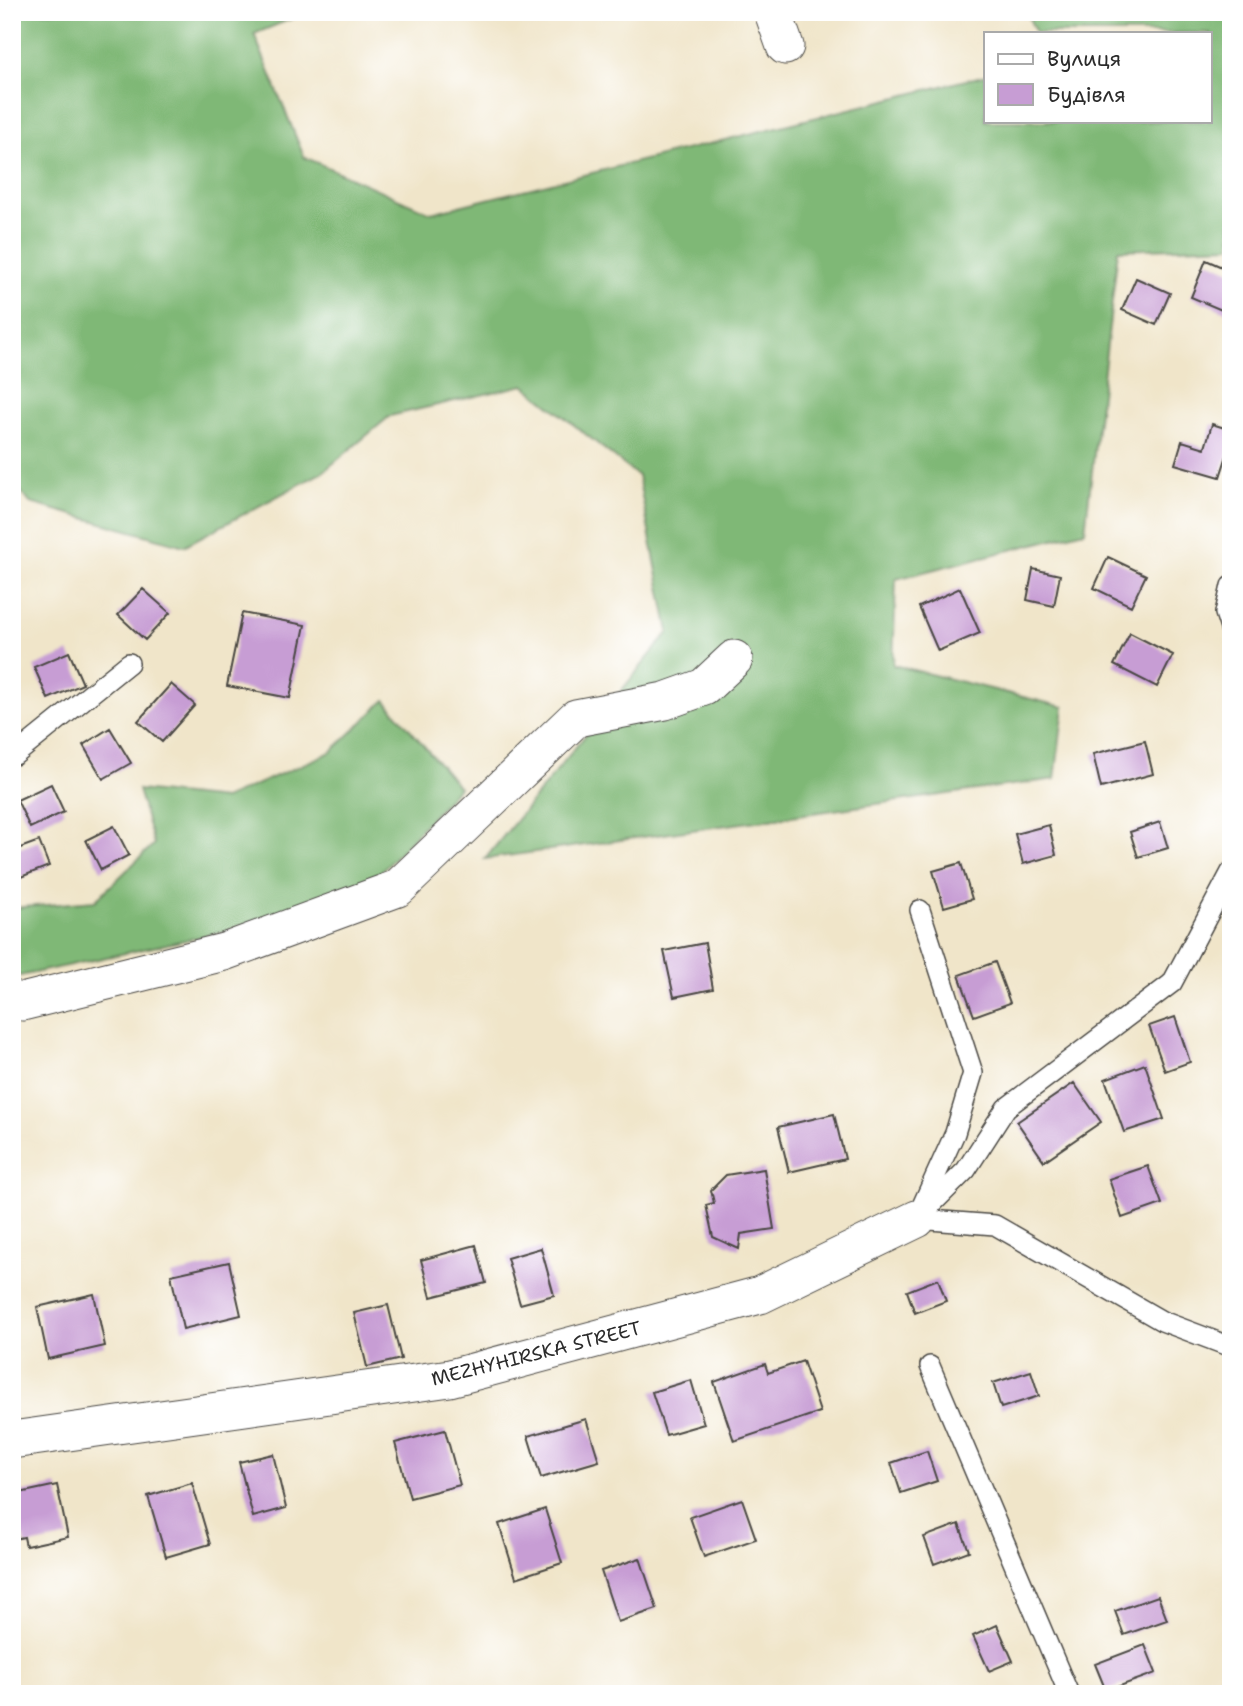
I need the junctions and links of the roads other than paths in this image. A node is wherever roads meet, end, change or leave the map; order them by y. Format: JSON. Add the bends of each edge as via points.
{"nodes":[{"id":1,"x":1231,"y":586,"type":"edge"},
{"id":2,"x":1231,"y":632,"type":"edge"},
{"id":3,"x":734,"y":659,"type":"dead end"},
{"id":4,"x":129,"y":663,"type":"dead end"},
{"id":5,"x":12,"y":755,"type":"edge"},
{"id":6,"x":1231,"y":872,"type":"edge"},
{"id":7,"x":920,"y":909,"type":"dead end"},
{"id":8,"x":12,"y":1000,"type":"edge"},
{"id":9,"x":917,"y":1219,"type":"junction"},
{"id":10,"x":1231,"y":1348,"type":"edge"},
{"id":11,"x":930,"y":1366,"type":"dead end"},
{"id":12,"x":12,"y":1440,"type":"edge"},
{"id":13,"x":1069,"y":1694,"type":"edge"}],
"edges":[{"from":1,"to":2,"type":"lane","via":[[1225,613]]},
{"from":3,"to":8,"type":"street","via":[[704,687],[665,701],[576,718],[398,888],[224,953],[22,1002]]},
{"from":4,"to":5,"type":"lane"},
{"from":6,"to":9,"type":"lane","via":[[1172,983],[1006,1108],[966,1170]]},
{"from":7,"to":9,"type":"lane","via":[[973,1073],[955,1133]]},
{"from":9,"to":10,"type":"lane","via":[[995,1225],[1163,1321]]},
{"from":9,"to":12,"type":"street","name":"MEZHYHIRSKA STREET","via":[[760,1295],[450,1378]]},
{"from":11,"to":13,"type":"lane"}]}
